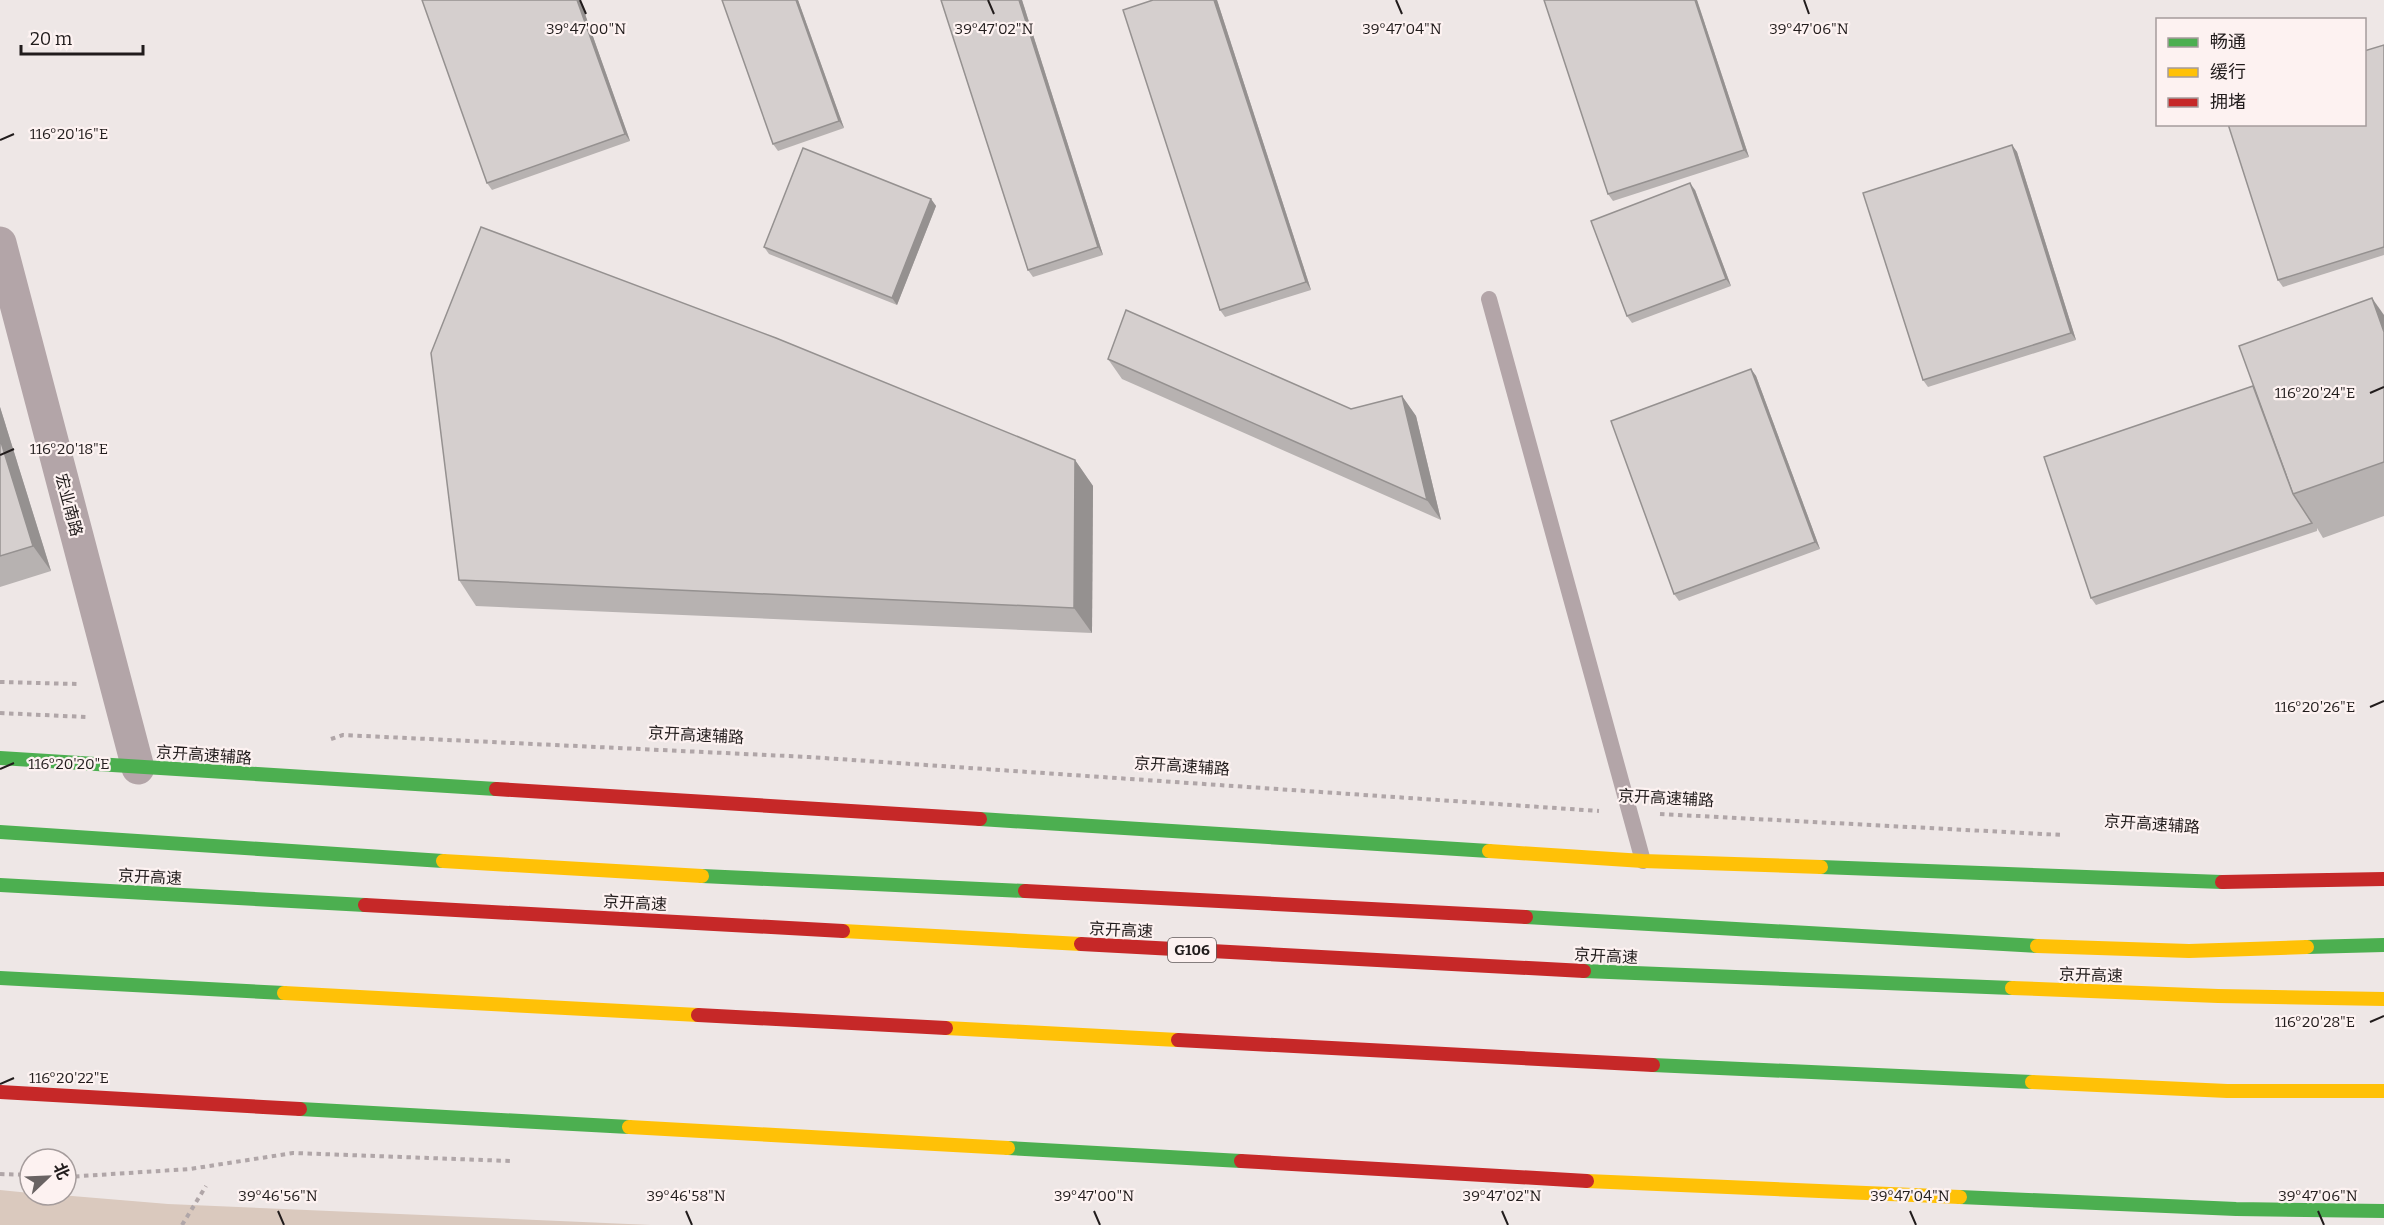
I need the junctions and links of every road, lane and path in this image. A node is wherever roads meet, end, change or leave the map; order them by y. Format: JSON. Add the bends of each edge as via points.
{"nodes":[{"id":1,"x":0,"y":243,"type":"edge"},
{"id":2,"x":1488,"y":299,"type":"dead end"},
{"id":3,"x":0,"y":682,"type":"edge"},
{"id":4,"x":0,"y":713,"type":"edge"},
{"id":5,"x":73,"y":716,"type":"dead end"},
{"id":6,"x":125,"y":719,"type":"junction"},
{"id":7,"x":324,"y":741,"type":"dead end"},
{"id":8,"x":0,"y":759,"type":"edge"},
{"id":9,"x":138,"y":768,"type":"junction"},
{"id":10,"x":1631,"y":813,"type":"junction"},
{"id":11,"x":0,"y":832,"type":"edge"},
{"id":12,"x":2065,"y":835,"type":"dead end"},
{"id":13,"x":1643,"y":861,"type":"junction"},
{"id":14,"x":2384,"y":879,"type":"edge"},
{"id":15,"x":0,"y":885,"type":"edge"},
{"id":16,"x":2384,"y":945,"type":"edge"},
{"id":17,"x":0,"y":978,"type":"edge"},
{"id":18,"x":2384,"y":999,"type":"edge"},
{"id":19,"x":2384,"y":1091,"type":"edge"},
{"id":20,"x":0,"y":1092,"type":"edge"},
{"id":21,"x":0,"y":1174,"type":"edge"},
{"id":22,"x":18,"y":1175,"type":"edge"},
{"id":23,"x":206,"y":1186,"type":"dead end"},
{"id":24,"x":2384,"y":1211,"type":"edge"},
{"id":25,"x":182,"y":1225,"type":"edge"}],
"edges":[{"from":1,"to":6,"type":"street","name":"宏业南路"},
{"from":2,"to":10,"type":"lane"},
{"from":3,"to":6,"type":"path","via":[[88,685]]},
{"from":4,"to":5,"type":"path"},
{"from":6,"to":9,"type":"street","name":"宏业南路"},
{"from":7,"to":10,"type":"path","name":"京开高速辅路","via":[[343,735],[809,757]]},
{"from":8,"to":9,"type":"main road","name":"京开高速辅路"},
{"from":9,"to":13,"type":"main road","name":"京开高速辅路"},
{"from":10,"to":12,"type":"path","name":"京开高速辅路"},
{"from":10,"to":13,"type":"lane"},
{"from":11,"to":16,"type":"main road","via":[[602,871],[1307,904],[2021,945],[2189,951]]},
{"from":13,"to":14,"type":"main road","name":"京开高速辅路","via":[[2227,882]]},
{"from":15,"to":18,"type":"main road","name":"京开高速","number":"G106","via":[[1632,974]]},
{"from":17,"to":19,"type":"main road","via":[[1640,1065],[2227,1091]]},
{"from":20,"to":24,"type":"main road","via":[[1627,1183],[2236,1209]]},
{"from":21,"to":22,"type":"path"},
{"from":23,"to":25,"type":"path"}]}
